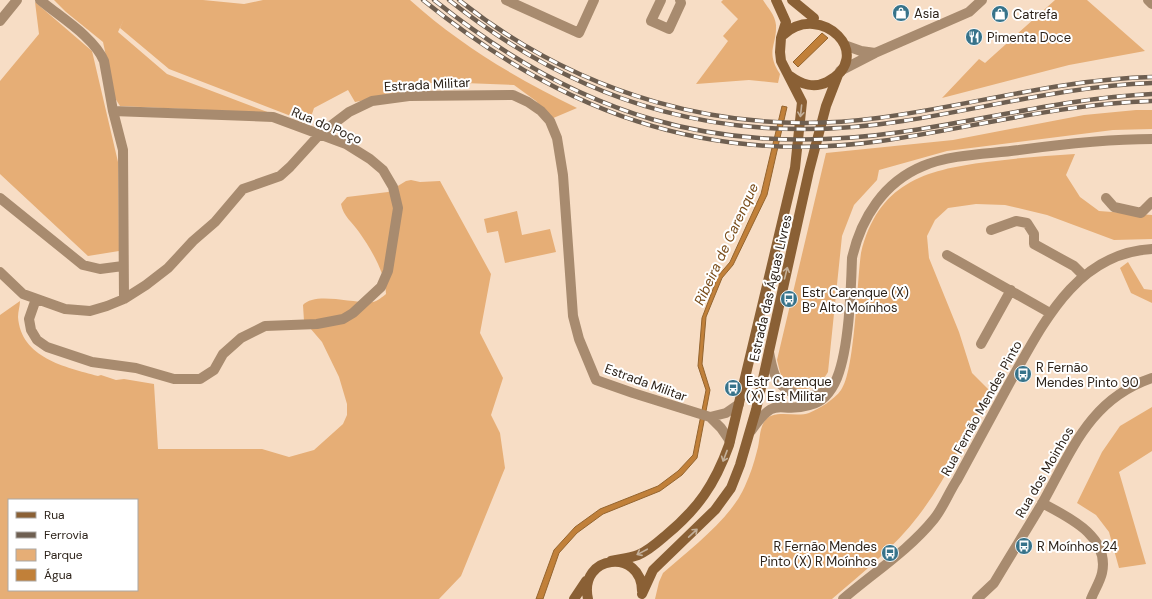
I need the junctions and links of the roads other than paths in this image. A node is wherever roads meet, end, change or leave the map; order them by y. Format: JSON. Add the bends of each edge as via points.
{"nodes":[{"id":1,"x":17,"y":0,"type":"edge"},
{"id":2,"x":40,"y":0,"type":"edge"},
{"id":3,"x":506,"y":0,"type":"edge"},
{"id":4,"x":594,"y":0,"type":"edge"},
{"id":5,"x":661,"y":0,"type":"edge"},
{"id":6,"x":680,"y":0,"type":"edge"},
{"id":7,"x":776,"y":0,"type":"edge"},
{"id":8,"x":792,"y":0,"type":"edge"},
{"id":9,"x":982,"y":0,"type":"edge"},
{"id":10,"x":1148,"y":0,"type":"edge"},
{"id":11,"x":1152,"y":4,"type":"edge"},
{"id":12,"x":814,"y":18,"type":"junction"},
{"id":13,"x":0,"y":21,"type":"edge"},
{"id":14,"x":780,"y":38,"type":"junction"},
{"id":15,"x":847,"y":46,"type":"junction"},
{"id":16,"x":875,"y":53,"type":"junction"},
{"id":17,"x":839,"y":73,"type":"junction"},
{"id":18,"x":789,"y":75,"type":"junction"},
{"id":19,"x":113,"y":111,"type":"junction"},
{"id":20,"x":320,"y":134,"type":"junction"},
{"id":21,"x":1152,"y":139,"type":"edge"},
{"id":22,"x":0,"y":198,"type":"edge"},
{"id":23,"x":1106,"y":198,"type":"dead end"},
{"id":24,"x":1152,"y":202,"type":"edge"},
{"id":25,"x":991,"y":230,"type":"dead end"},
{"id":26,"x":1152,"y":249,"type":"edge"},
{"id":27,"x":947,"y":255,"type":"dead end"},
{"id":28,"x":123,"y":266,"type":"junction"},
{"id":29,"x":0,"y":272,"type":"edge"},
{"id":30,"x":1084,"y":276,"type":"junction"},
{"id":31,"x":1011,"y":290,"type":"junction"},
{"id":32,"x":36,"y":299,"type":"junction"},
{"id":33,"x":124,"y":299,"type":"junction"},
{"id":34,"x":1050,"y":313,"type":"junction"},
{"id":35,"x":980,"y":344,"type":"dead end"},
{"id":36,"x":769,"y":352,"type":"junction"},
{"id":37,"x":1152,"y":378,"type":"edge"},
{"id":38,"x":833,"y":387,"type":"junction"},
{"id":39,"x":740,"y":404,"type":"junction"},
{"id":40,"x":710,"y":417,"type":"junction"},
{"id":41,"x":751,"y":431,"type":"junction"},
{"id":42,"x":730,"y":441,"type":"junction"},
{"id":43,"x":1042,"y":503,"type":"junction"},
{"id":44,"x":611,"y":561,"type":"junction"},
{"id":45,"x":590,"y":576,"type":"junction"},
{"id":46,"x":641,"y":596,"type":"edge"},
{"id":47,"x":574,"y":599,"type":"edge"},
{"id":48,"x":588,"y":599,"type":"edge"},
{"id":49,"x":843,"y":599,"type":"edge"},
{"id":50,"x":977,"y":599,"type":"edge"},
{"id":51,"x":1091,"y":599,"type":"edge"}],
"edges":[{"from":1,"to":13,"type":"street"},
{"from":2,"to":19,"type":"street","via":[[88,40],[100,54],[107,73]]},
{"from":3,"to":4,"type":"street","via":[[579,33]]},
{"from":5,"to":6,"type":"street","via":[[651,21],[669,29]]},
{"from":7,"to":14,"type":"street","via":[[786,22]]},
{"from":8,"to":12,"type":"street"},
{"from":9,"to":16,"type":"street","via":[[969,12]]},
{"from":10,"to":11,"type":"street"},
{"from":12,"to":14,"type":"street","via":[[789,27]]},
{"from":12,"to":15,"type":"street","via":[[838,29]]},
{"from":14,"to":18,"type":"street","via":[[780,56]]},
{"from":15,"to":16,"type":"street"},
{"from":15,"to":17,"type":"street","via":[[845,62]]},
{"from":16,"to":17,"type":"street"},
{"from":17,"to":18,"type":"street","via":[[824,83],[808,85]]},
{"from":36,"to":17,"type":"street","name":"Estrada das Águas Livres","one_way":true,"via":[[809,171],[826,106]]},
{"from":18,"to":39,"type":"street","name":"Estrada das Águas Livres","one_way":true,"via":[[802,102],[795,168]]},
{"from":19,"to":20,"type":"street","name":"Rua do Poço","via":[[273,117]]},
{"from":19,"to":28,"type":"street","via":[[123,150]]},
{"from":20,"to":32,"type":"street","name":"Rua do Poço","via":[[346,144],[370,158],[383,170],[393,187],[398,208],[388,271],[381,287],[343,319],[317,324],[265,326],[241,338],[223,354],[214,370],[200,379],[174,379],[136,368],[92,362],[47,347],[37,340],[31,330],[29,319]]},
{"from":20,"to":33,"type":"street","name":"Estrada Militar","via":[[280,176],[243,189],[215,222],[168,268],[146,286]]},
{"from":20,"to":40,"type":"street","name":"Estrada Militar","via":[[349,112],[372,101],[409,96],[508,94],[541,111],[554,128],[563,175],[573,316],[579,339],[596,380]]},
{"from":21,"to":38,"type":"street","via":[[1068,143],[964,157],[924,165],[901,178],[870,209],[855,244],[844,347]]},
{"from":22,"to":28,"type":"street","via":[[83,265],[100,269]]},
{"from":23,"to":24,"type":"street","via":[[1114,207],[1141,213]]},
{"from":25,"to":30,"type":"street","via":[[1016,222],[1027,223],[1034,234],[1034,244],[1074,266]]},
{"from":26,"to":30,"type":"street","name":"Rua Fernão Mendes Pinto","via":[[1115,258]]},
{"from":27,"to":31,"type":"street"},
{"from":28,"to":33,"type":"street"},
{"from":29,"to":32,"type":"street","name":"Estrada Militar","via":[[23,294]]},
{"from":30,"to":34,"type":"street","name":"Rua Fernão Mendes Pinto","via":[[1066,292]]},
{"from":31,"to":34,"type":"street"},
{"from":31,"to":35,"type":"street"},
{"from":32,"to":33,"type":"street","name":"Estrada Militar","via":[[65,309],[90,311]]},
{"from":34,"to":49,"type":"street","name":"Rua Fernão Mendes Pinto","via":[[935,518],[904,549]]},
{"from":36,"to":38,"type":"street","via":[[777,379],[790,392],[809,396]]},
{"from":36,"to":41,"type":"street","name":"Estrada das Águas Livres"},
{"from":37,"to":43,"type":"street","name":"Rua dos Moinhos","via":[[1134,384],[1108,402],[1086,425]]},
{"from":38,"to":41,"type":"street","via":[[811,405],[775,406],[761,417]]},
{"from":39,"to":40,"type":"street","via":[[726,413]]},
{"from":39,"to":42,"type":"street","name":"Estrada das Águas Livres"},
{"from":40,"to":42,"type":"street","name":"Estrada Militar"},
{"from":46,"to":41,"type":"street","name":"Estrada das Águas Livres","one_way":true,"via":[[652,570],[703,523],[731,488]]},
{"from":42,"to":44,"type":"street","name":"Estrada das Águas Livres","one_way":true,"via":[[717,477],[696,508],[646,551],[637,556]]},
{"from":43,"to":50,"type":"street","name":"Rua dos Moinhos","via":[[994,583]]},
{"from":43,"to":51,"type":"street","via":[[1088,531],[1102,552],[1102,573]]},
{"from":44,"to":45,"type":"street","name":"Estrada das Águas Livres","via":[[602,564]]},
{"from":44,"to":46,"type":"street","via":[[628,565],[635,570],[640,577]]},
{"from":45,"to":47,"type":"street","name":"Estrada das Águas Livres"},
{"from":45,"to":48,"type":"street","via":[[586,591]]}]}
